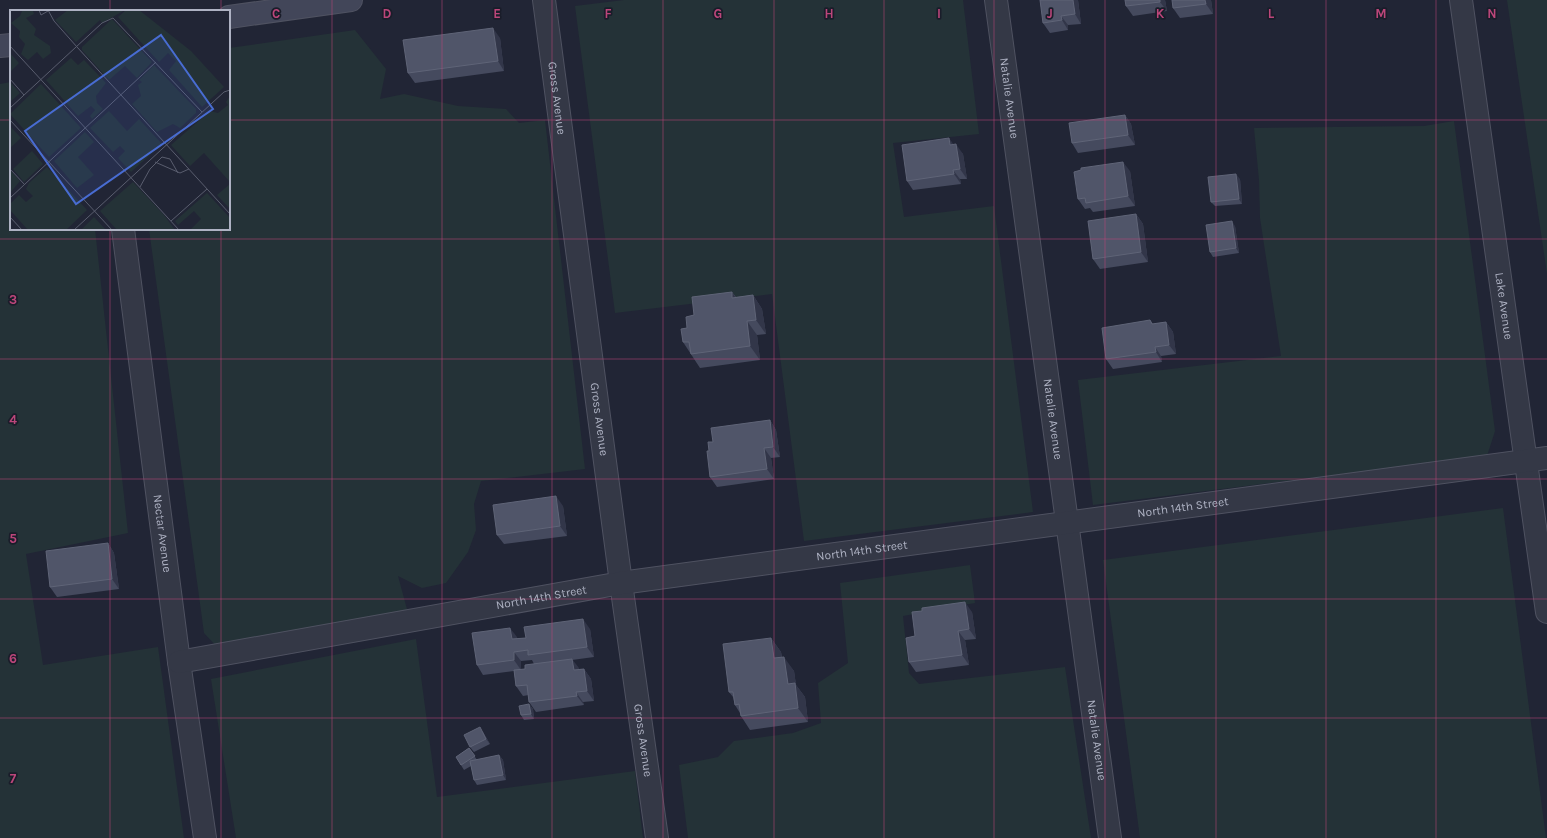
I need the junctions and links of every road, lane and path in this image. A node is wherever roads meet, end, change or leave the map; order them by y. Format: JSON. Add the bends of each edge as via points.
{"nodes":[{"id":1,"x":351,"y":0,"type":"edge"},
{"id":2,"x":544,"y":0,"type":"edge"},
{"id":3,"x":996,"y":0,"type":"edge"},
{"id":4,"x":1461,"y":0,"type":"edge"},
{"id":5,"x":230,"y":17,"type":"edge"},
{"id":6,"x":10,"y":45,"type":"edge"},
{"id":7,"x":0,"y":46,"type":"edge"},
{"id":8,"x":123,"y":230,"type":"edge"},
{"id":9,"x":1547,"y":458,"type":"edge"},
{"id":10,"x":1526,"y":460,"type":"junction"},
{"id":11,"x":1067,"y":524,"type":"junction"},
{"id":12,"x":621,"y":583,"type":"junction"},
{"id":13,"x":1547,"y":612,"type":"edge"},
{"id":14,"x":179,"y":662,"type":"junction"},
{"id":15,"x":205,"y":838,"type":"edge"},
{"id":16,"x":657,"y":838,"type":"edge"},
{"id":17,"x":1110,"y":838,"type":"edge"}],
"edges":[{"from":1,"to":5,"type":"street"},
{"from":2,"to":12,"type":"street","name":"Gross Avenue"},
{"from":3,"to":11,"type":"street","name":"Natalie Avenue"},
{"from":4,"to":10,"type":"street","name":"Lake Avenue"},
{"from":6,"to":7,"type":"street"},
{"from":8,"to":14,"type":"street","name":"Nectar Avenue"},
{"from":9,"to":10,"type":"street","name":"North 14th Street"},
{"from":10,"to":11,"type":"street","name":"North 14th Street"},
{"from":10,"to":13,"type":"street","name":"Lake Avenue"},
{"from":11,"to":12,"type":"street","name":"North 14th Street"},
{"from":11,"to":17,"type":"street","name":"Natalie Avenue"},
{"from":12,"to":14,"type":"street","name":"North 14th Street"},
{"from":12,"to":16,"type":"street","name":"Gross Avenue"},
{"from":14,"to":15,"type":"street","name":"Nectar Avenue"}]}
